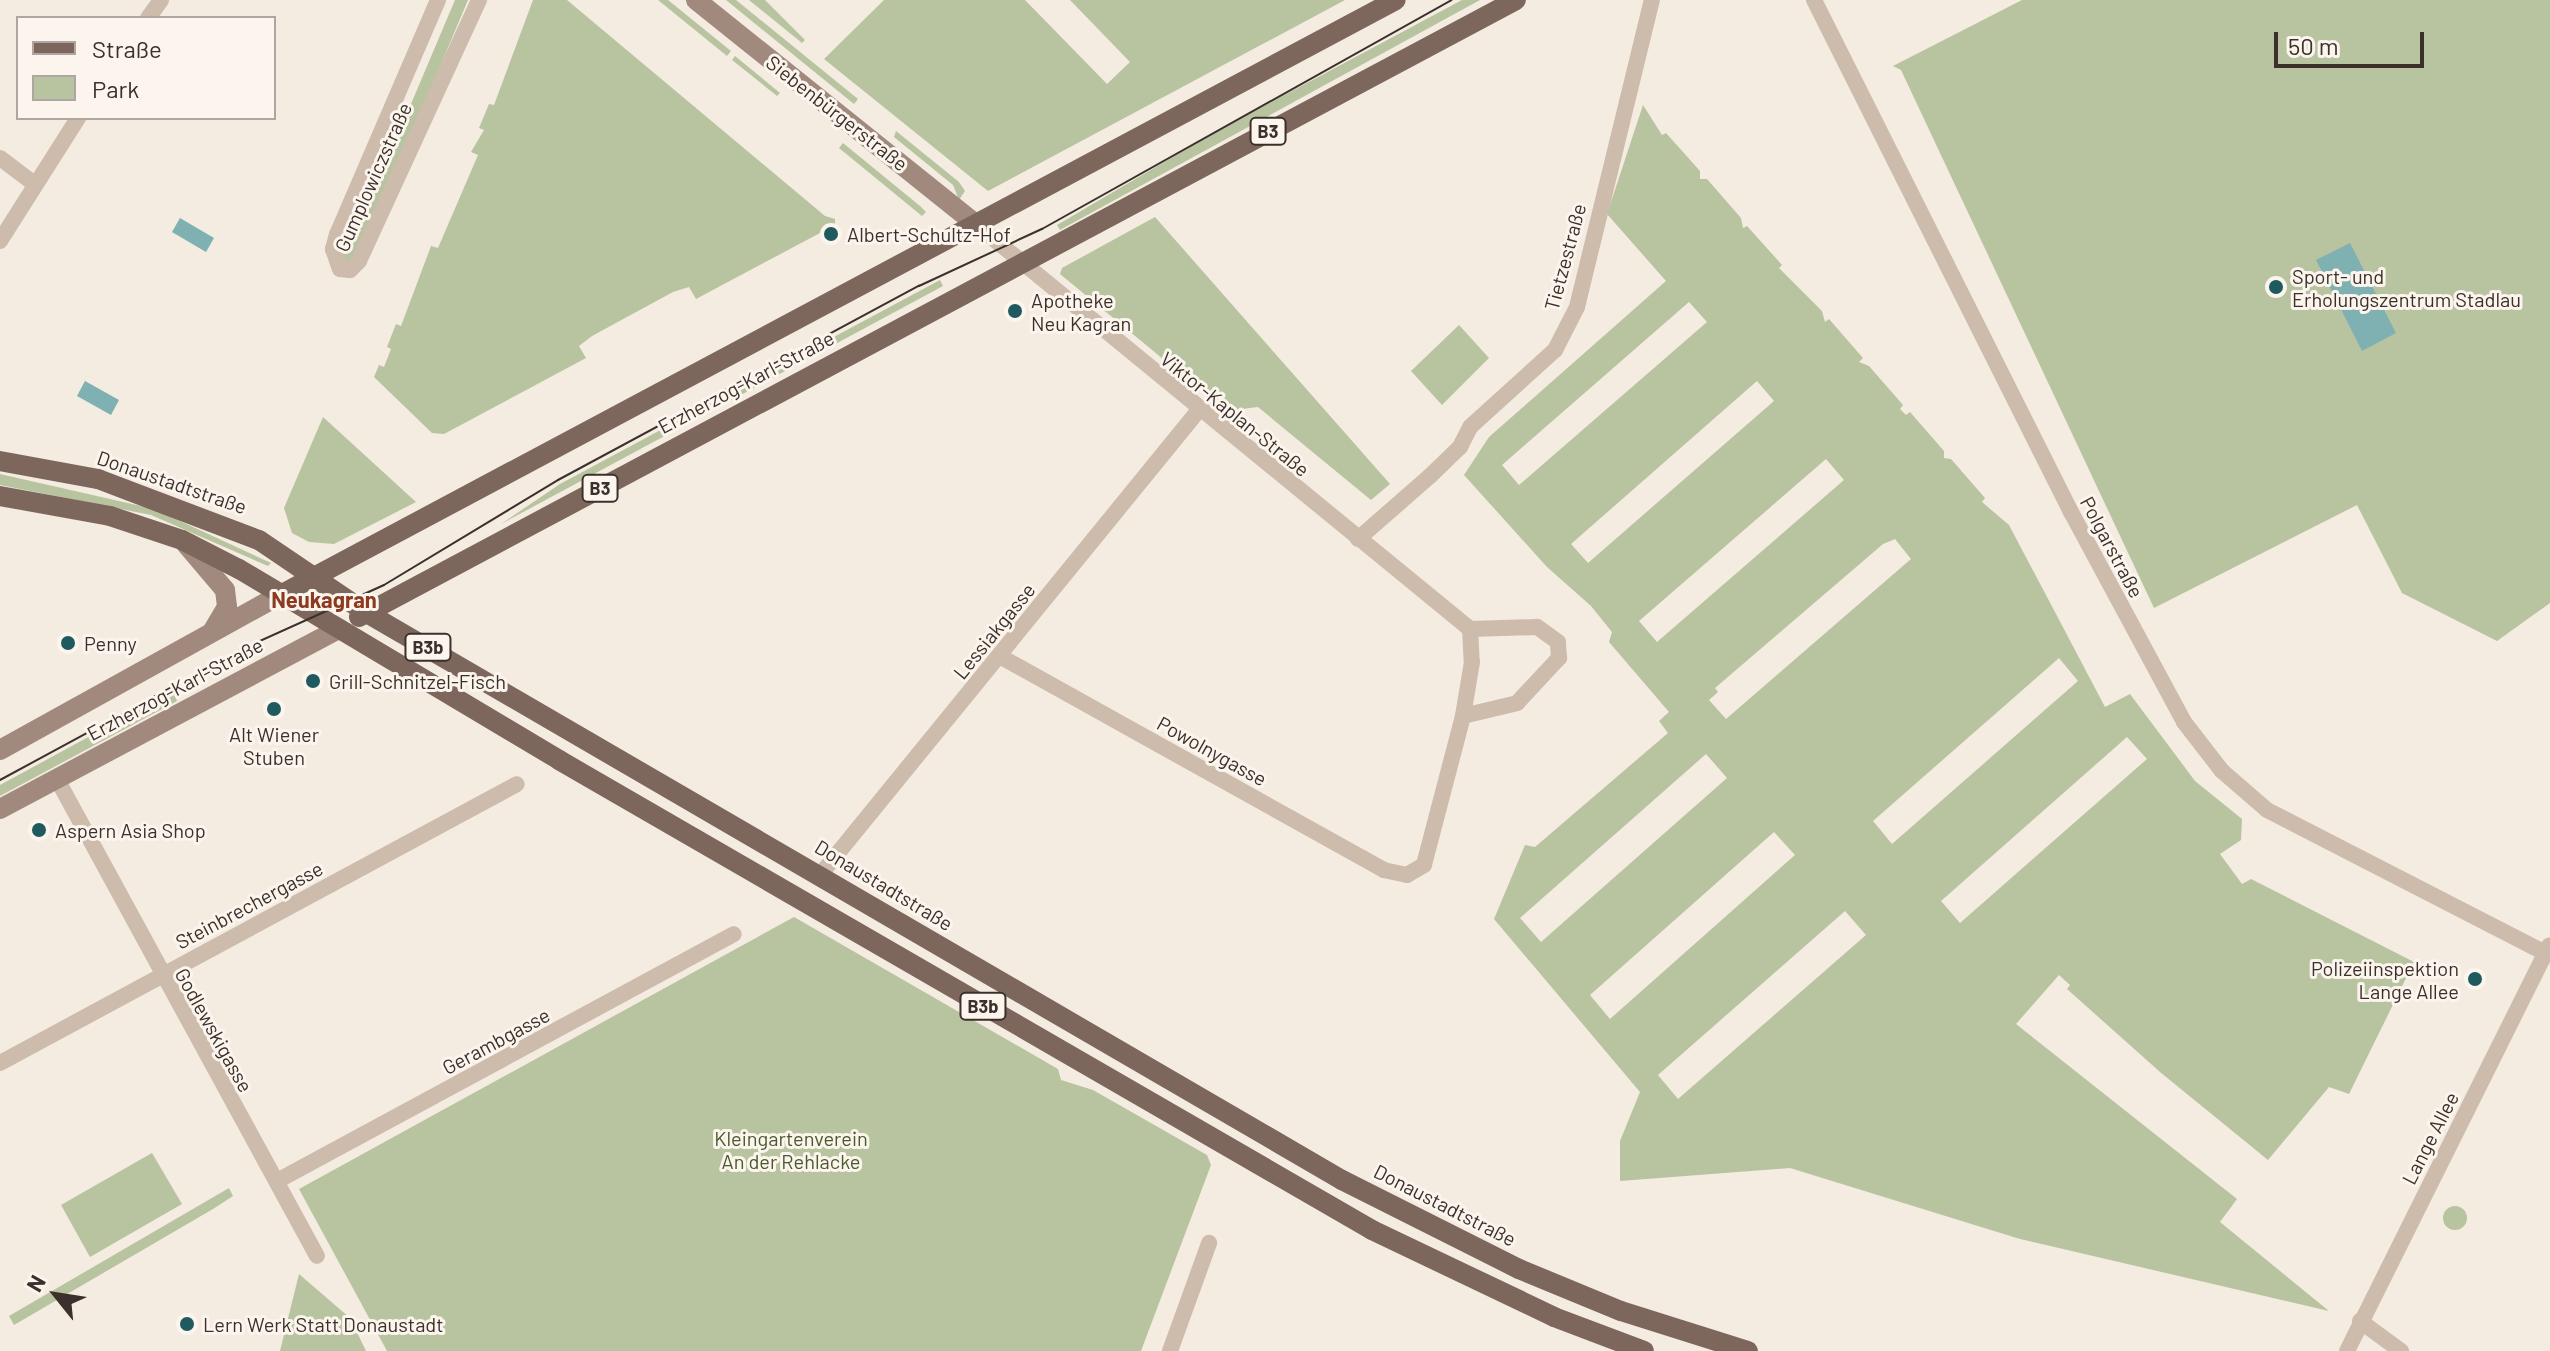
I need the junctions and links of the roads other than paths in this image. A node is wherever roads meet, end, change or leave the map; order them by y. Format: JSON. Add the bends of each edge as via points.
{"nodes":[{"id":1,"x":438,"y":0,"type":"edge"},
{"id":2,"x":479,"y":0,"type":"edge"},
{"id":3,"x":696,"y":0,"type":"edge"},
{"id":4,"x":1396,"y":0,"type":"edge"},
{"id":5,"x":1516,"y":0,"type":"edge"},
{"id":6,"x":1652,"y":0,"type":"edge"},
{"id":7,"x":1814,"y":0,"type":"edge"},
{"id":8,"x":77,"y":120,"type":"edge"},
{"id":9,"x":0,"y":158,"type":"edge"},
{"id":10,"x":33,"y":183,"type":"junction"},
{"id":11,"x":978,"y":226,"type":"junction"},
{"id":12,"x":0,"y":241,"type":"edge"},
{"id":13,"x":1022,"y":264,"type":"junction"},
{"id":14,"x":1198,"y":411,"type":"junction"},
{"id":15,"x":0,"y":461,"type":"edge"},
{"id":16,"x":0,"y":496,"type":"edge"},
{"id":17,"x":1358,"y":539,"type":"junction"},
{"id":18,"x":182,"y":540,"type":"junction"},
{"id":19,"x":316,"y":576,"type":"junction"},
{"id":20,"x":282,"y":594,"type":"junction"},
{"id":21,"x":367,"y":613,"type":"junction"},
{"id":22,"x":339,"y":629,"type":"junction"},
{"id":23,"x":1470,"y":629,"type":"junction"},
{"id":24,"x":209,"y":635,"type":"junction"},
{"id":25,"x":999,"y":656,"type":"junction"},
{"id":26,"x":1463,"y":716,"type":"junction"},
{"id":27,"x":0,"y":750,"type":"edge"},
{"id":28,"x":57,"y":779,"type":"junction"},
{"id":29,"x":517,"y":784,"type":"dead end"},
{"id":30,"x":0,"y":809,"type":"edge"},
{"id":31,"x":820,"y":875,"type":"junction"},
{"id":32,"x":734,"y":934,"type":"dead end"},
{"id":33,"x":2548,"y":948,"type":"edge"},
{"id":34,"x":161,"y":975,"type":"junction"},
{"id":35,"x":0,"y":1063,"type":"edge"},
{"id":36,"x":277,"y":1181,"type":"junction"},
{"id":37,"x":1209,"y":1243,"type":"dead end"},
{"id":38,"x":317,"y":1256,"type":"dead end"},
{"id":39,"x":2360,"y":1321,"type":"junction"},
{"id":40,"x":1170,"y":1351,"type":"edge"},
{"id":41,"x":1644,"y":1351,"type":"edge"},
{"id":42,"x":1748,"y":1351,"type":"edge"},
{"id":43,"x":2347,"y":1351,"type":"edge"},
{"id":44,"x":2401,"y":1351,"type":"edge"}],
"edges":[{"from":1,"to":2,"type":"street","name":"Gumplowiczstraße","via":[[337,234],[333,249],[340,269],[350,270],[359,261]]},
{"from":3,"to":11,"type":"main road","name":"Siebenbürgerstraße"},
{"from":4,"to":11,"type":"main road","name":"Erzherzog-Karl-Straße"},
{"from":5,"to":13,"type":"main road","name":"Erzherzog-Karl-Straße","number":"B3"},
{"from":6,"to":17,"type":"street","name":"Tietzestraße","via":[[1577,307],[1555,350],[1470,427],[1449,458]]},
{"from":7,"to":33,"type":"street","name":"Polgarstraße","via":[[2071,512],[2184,722],[2222,771],[2267,810]]},
{"from":8,"to":10,"type":"street"},
{"from":9,"to":10,"type":"street"},
{"from":10,"to":12,"type":"street"},
{"from":11,"to":13,"type":"street","name":"Viktor-Kaplan-Straße"},
{"from":11,"to":19,"type":"main road","name":"Erzherzog-Karl-Straße"},
{"from":13,"to":14,"type":"street","name":"Viktor-Kaplan-Straße"},
{"from":13,"to":21,"type":"main road","name":"Erzherzog-Karl-Straße","number":"B3"},
{"from":14,"to":17,"type":"street","name":"Viktor-Kaplan-Straße"},
{"from":14,"to":25,"type":"street","name":"Lessiakgasse"},
{"from":15,"to":19,"type":"main road","name":"Donaustadtstraße","via":[[98,479],[194,511],[259,540]]},
{"from":16,"to":18,"type":"main road","via":[[110,516]]},
{"from":17,"to":23,"type":"street","name":"Viktor-Kaplan-Straße"},
{"from":18,"to":20,"type":"main road"},
{"from":18,"to":24,"type":"main road","via":[[225,590],[227,607]]},
{"from":19,"to":20,"type":"main road","name":"Erzherzog-Karl-Straße"},
{"from":19,"to":21,"type":"main road","name":"Donaustadtstraße","number":"B3b"},
{"from":20,"to":22,"type":"main road"},
{"from":20,"to":24,"type":"main road","name":"Erzherzog-Karl-Straße"},
{"from":21,"to":22,"type":"main road","name":"Erzherzog-Karl-Straße","number":"B3"},
{"from":21,"to":31,"type":"main road","name":"Donaustadtstraße","number":"B3b"},
{"from":22,"to":28,"type":"main road","name":"Erzherzog-Karl-Straße"},
{"from":22,"to":41,"type":"main road","number":"B3b","via":[[1372,1230],[1554,1317]]},
{"from":23,"to":26,"type":"street","via":[[1472,662]]},
{"from":23,"to":26,"type":"street","via":[[1537,627],[1558,642],[1559,658],[1517,703]]},
{"from":24,"to":27,"type":"main road","name":"Erzherzog-Karl-Straße"},
{"from":25,"to":26,"type":"street","name":"Powolnygasse","via":[[1384,870],[1407,875],[1424,865]]},
{"from":25,"to":31,"type":"street","name":"Lessiakgasse"},
{"from":28,"to":30,"type":"main road","name":"Erzherzog-Karl-Straße"},
{"from":28,"to":34,"type":"street","name":"Godlewskigasse"},
{"from":29,"to":34,"type":"street","name":"Steinbrechergasse"},
{"from":31,"to":42,"type":"main road","name":"Donaustadtstraße","number":"B3b","via":[[1423,1223],[1621,1311]]},
{"from":32,"to":36,"type":"street","name":"Gerambgasse"},
{"from":33,"to":39,"type":"street","name":"Lange Allee"},
{"from":34,"to":35,"type":"street","name":"Steinbrechergasse"},
{"from":34,"to":36,"type":"street","name":"Godlewskigasse"},
{"from":36,"to":38,"type":"street","name":"Godlewskigasse"},
{"from":37,"to":40,"type":"street"},
{"from":39,"to":43,"type":"street","name":"Lange Allee"},
{"from":39,"to":44,"type":"street"}]}
